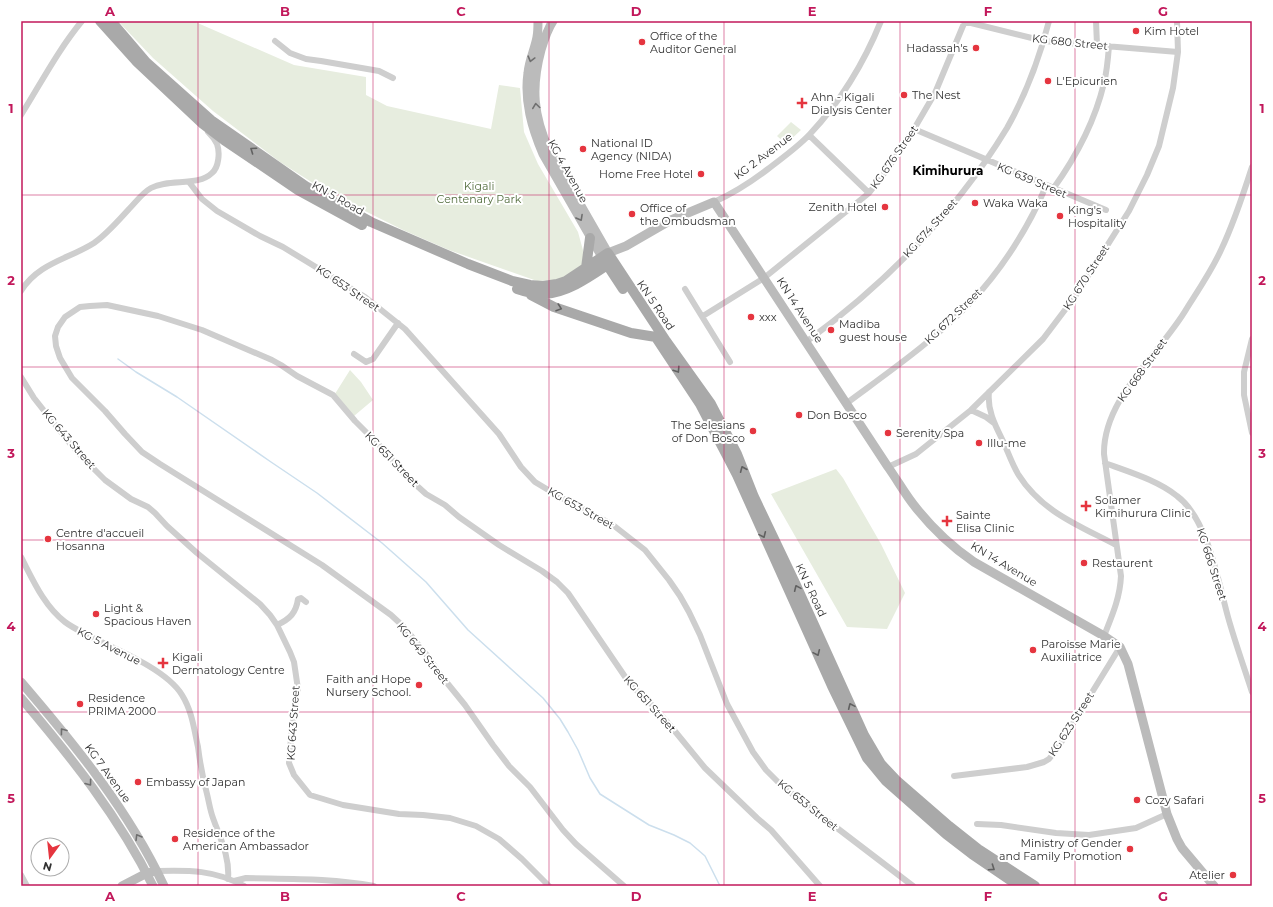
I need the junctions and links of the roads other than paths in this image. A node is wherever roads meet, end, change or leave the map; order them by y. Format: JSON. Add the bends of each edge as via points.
{"nodes":[{"id":1,"x":82,"y":21,"type":"edge"},
{"id":2,"x":100,"y":21,"type":"edge"},
{"id":3,"x":111,"y":21,"type":"edge"},
{"id":4,"x":538,"y":21,"type":"edge"},
{"id":5,"x":553,"y":21,"type":"edge"},
{"id":6,"x":880,"y":21,"type":"edge"},
{"id":7,"x":964,"y":21,"type":"edge"},
{"id":8,"x":1049,"y":21,"type":"edge"},
{"id":9,"x":1096,"y":21,"type":"edge"},
{"id":10,"x":1177,"y":21,"type":"edge"},
{"id":11,"x":275,"y":41,"type":"dead end"},
{"id":12,"x":1044,"y":41,"type":"junction"},
{"id":13,"x":1097,"y":45,"type":"junction"},
{"id":14,"x":1109,"y":46,"type":"junction"},
{"id":15,"x":1178,"y":52,"type":"junction"},
{"id":16,"x":393,"y":78,"type":"dead end"},
{"id":17,"x":21,"y":115,"type":"edge"},
{"id":18,"x":204,"y":124,"type":"junction"},
{"id":19,"x":914,"y":129,"type":"junction"},
{"id":20,"x":809,"y":135,"type":"junction"},
{"id":21,"x":985,"y":160,"type":"junction"},
{"id":22,"x":1252,"y":167,"type":"edge"},
{"id":23,"x":189,"y":182,"type":"junction"},
{"id":24,"x":1046,"y":186,"type":"junction"},
{"id":25,"x":1053,"y":189,"type":"junction"},
{"id":26,"x":569,"y":191,"type":"junction"},
{"id":27,"x":869,"y":192,"type":"junction"},
{"id":28,"x":714,"y":202,"type":"junction"},
{"id":29,"x":1106,"y":210,"type":"dead end"},
{"id":30,"x":590,"y":238,"type":"junction"},
{"id":31,"x":607,"y":259,"type":"junction"},
{"id":32,"x":586,"y":268,"type":"junction"},
{"id":33,"x":764,"y":278,"type":"junction"},
{"id":34,"x":685,"y":289,"type":"dead end"},
{"id":35,"x":21,"y":291,"type":"edge"},
{"id":36,"x":525,"y":291,"type":"junction"},
{"id":37,"x":702,"y":316,"type":"junction"},
{"id":38,"x":398,"y":324,"type":"junction"},
{"id":39,"x":656,"y":337,"type":"junction"},
{"id":40,"x":1252,"y":339,"type":"edge"},
{"id":41,"x":806,"y":342,"type":"junction"},
{"id":42,"x":354,"y":354,"type":"dead end"},
{"id":43,"x":730,"y":362,"type":"dead end"},
{"id":44,"x":21,"y":377,"type":"edge"},
{"id":45,"x":989,"y":392,"type":"junction"},
{"id":46,"x":847,"y":403,"type":"junction"},
{"id":47,"x":971,"y":410,"type":"junction"},
{"id":48,"x":994,"y":423,"type":"junction"},
{"id":49,"x":1252,"y":433,"type":"edge"},
{"id":50,"x":1105,"y":463,"type":"junction"},
{"id":51,"x":888,"y":467,"type":"junction"},
{"id":52,"x":174,"y":473,"type":"joint"},
{"id":53,"x":1116,"y":545,"type":"junction"},
{"id":54,"x":21,"y":557,"type":"edge"},
{"id":55,"x":306,"y":602,"type":"dead end"},
{"id":56,"x":277,"y":625,"type":"junction"},
{"id":57,"x":1104,"y":636,"type":"junction"},
{"id":58,"x":1120,"y":648,"type":"junction"},
{"id":59,"x":21,"y":682,"type":"edge"},
{"id":60,"x":1252,"y":692,"type":"edge"},
{"id":61,"x":21,"y":698,"type":"edge"},
{"id":62,"x":954,"y":776,"type":"dead end"},
{"id":63,"x":1167,"y":814,"type":"junction"},
{"id":64,"x":977,"y":824,"type":"dead end"},
{"id":65,"x":157,"y":871,"type":"junction"},
{"id":66,"x":147,"y":873,"type":"junction"},
{"id":67,"x":21,"y":875,"type":"edge"},
{"id":68,"x":231,"y":880,"type":"junction"},
{"id":69,"x":26,"y":885,"type":"edge"},
{"id":70,"x":122,"y":886,"type":"edge"},
{"id":71,"x":153,"y":886,"type":"edge"},
{"id":72,"x":164,"y":886,"type":"edge"},
{"id":73,"x":244,"y":886,"type":"edge"},
{"id":74,"x":374,"y":886,"type":"edge"},
{"id":75,"x":549,"y":886,"type":"edge"},
{"id":76,"x":624,"y":886,"type":"edge"},
{"id":77,"x":820,"y":886,"type":"edge"},
{"id":78,"x":913,"y":886,"type":"edge"},
{"id":79,"x":1019,"y":886,"type":"edge"},
{"id":80,"x":1035,"y":886,"type":"edge"},
{"id":81,"x":1214,"y":886,"type":"edge"}],
"edges":[{"from":1,"to":17,"type":"street","via":[[55,57]]},
{"from":2,"to":18,"type":"main road","name":"KN 5 Road","via":[[136,62]]},
{"from":32,"to":3,"type":"main road","name":"KN 5 Road","one_way":true,"via":[[557,284],[530,286],[461,261],[371,222],[307,187],[211,120],[146,62]]},
{"from":4,"to":26,"type":"main road","name":"KG 4 Avenue","one_way":true,"via":[[537,37],[528,72],[527,98],[530,119],[543,154]]},
{"from":26,"to":5,"type":"main road","name":"KG 4 Avenue","one_way":true,"via":[[544,140],[535,103],[537,68],[546,34]]},
{"from":6,"to":20,"type":"street","name":"KG 2 Avenue","via":[[873,40],[849,84]]},
{"from":7,"to":12,"type":"street","name":"KG 680 Street"},
{"from":7,"to":19,"type":"street","name":"KG 676 Street","via":[[941,81]]},
{"from":8,"to":12,"type":"street","name":"KG 674 Street"},
{"from":9,"to":13,"type":"street"},
{"from":10,"to":15,"type":"street","name":"KG 670 Street"},
{"from":11,"to":16,"type":"street","via":[[290,53],[306,59],[379,71]]},
{"from":12,"to":13,"type":"street","name":"KG 680 Street"},
{"from":12,"to":21,"type":"street","name":"KG 674 Street","via":[[1007,128]]},
{"from":13,"to":14,"type":"street","name":"KG 680 Street"},
{"from":14,"to":15,"type":"street","name":"KG 680 Street"},
{"from":14,"to":25,"type":"street","via":[[1104,83],[1088,130]]},
{"from":15,"to":45,"type":"street","name":"KG 670 Street","via":[[1173,88],[1159,146],[1129,211],[1058,320],[1043,339]]},
{"from":18,"to":23,"type":"street","via":[[217,145],[216,169],[212,174]]},
{"from":18,"to":36,"type":"main road","name":"KN 5 Road","via":[[298,190],[375,232]]},
{"from":19,"to":21,"type":"street","name":"KG 639 Street"},
{"from":19,"to":27,"type":"street","name":"KG 676 Street"},
{"from":20,"to":27,"type":"street"},
{"from":20,"to":28,"type":"street","name":"KG 2 Avenue","via":[[750,183]]},
{"from":21,"to":24,"type":"street","name":"KG 639 Street"},
{"from":21,"to":41,"type":"street","name":"KG 674 Street","via":[[938,222],[912,249],[867,294]]},
{"from":22,"to":50,"type":"street","name":"KG 668 Street","via":[[1221,250],[1186,310],[1122,396],[1110,418],[1104,440]]},
{"from":23,"to":35,"type":"street","via":[[168,183],[150,188],[114,227],[94,243],[43,269]]},
{"from":23,"to":38,"type":"street","name":"KG 653 Street","via":[[202,199],[217,211],[359,293]]},
{"from":24,"to":25,"type":"street","name":"KG 639 Street"},
{"from":24,"to":46,"type":"street","name":"KG 672 Street","via":[[1035,213],[1011,251],[972,301],[944,328]]},
{"from":25,"to":29,"type":"street","name":"KG 639 Street"},
{"from":26,"to":30,"type":"main road","name":"KG 4 Avenue","one_way":true},
{"from":26,"to":31,"type":"main road","name":"KG 4 Avenue"},
{"from":27,"to":33,"type":"street","name":"KG 676 Street"},
{"from":28,"to":31,"type":"main road","name":"KG 2 Avenue","via":[[672,220]]},
{"from":28,"to":33,"type":"main road","name":"KN 14 Avenue"},
{"from":30,"to":31,"type":"main road","name":"KG 4 Avenue"},
{"from":30,"to":32,"type":"main road"},
{"from":31,"to":32,"type":"main road","name":"KN 5 Road"},
{"from":31,"to":36,"type":"main road","name":"KN 5 Road","via":[[574,286],[564,290],[544,294]]},
{"from":31,"to":39,"type":"main road","name":"KN 5 Road"},
{"from":80,"to":31,"type":"main road","name":"KN 5 Road","one_way":true,"via":[[978,849],[896,780],[881,764],[864,735],[754,497],[737,454],[711,404]]},
{"from":33,"to":37,"type":"street","name":"KG 676 Street"},
{"from":33,"to":41,"type":"main road","name":"KN 14 Avenue"},
{"from":34,"to":37,"type":"street"},
{"from":36,"to":39,"type":"main road","one_way":true,"via":[[554,307],[631,333]]},
{"from":37,"to":43,"type":"street"},
{"from":38,"to":42,"type":"street","via":[[373,359],[366,362]]},
{"from":38,"to":78,"type":"street","name":"KG 653 Street","via":[[499,434],[535,482],[613,525],[645,550],[658,565],[689,612],[727,704],[753,752],[766,770],[782,786]]},
{"from":39,"to":79,"type":"main road","name":"KN 5 Road","one_way":true,"via":[[700,404],[737,475],[867,758],[886,781],[946,834]]},
{"from":40,"to":49,"type":"street","via":[[1244,372],[1244,395]]},
{"from":41,"to":46,"type":"main road","name":"KN 14 Avenue"},
{"from":44,"to":56,"type":"street","name":"KG 643 Street","via":[[34,398],[80,455],[105,480],[148,507],[197,553],[260,604]]},
{"from":45,"to":47,"type":"street","name":"KG 670 Street"},
{"from":45,"to":48,"type":"street","via":[[989,407]]},
{"from":46,"to":51,"type":"main road","name":"KN 14 Avenue"},
{"from":47,"to":48,"type":"street"},
{"from":47,"to":51,"type":"street","name":"KG 670 Street","via":[[916,454]]},
{"from":48,"to":53,"type":"street","via":[[1017,473],[1032,494],[1054,512]]},
{"from":50,"to":53,"type":"street","name":"KG 668 Street"},
{"from":50,"to":60,"type":"street","name":"KG 666 Street","via":[[1166,489],[1191,510],[1200,526],[1213,562]]},
{"from":51,"to":57,"type":"main road","name":"KN 14 Avenue","via":[[916,508],[958,551]]},
{"from":52,"to":76,"type":"street","name":"KG 649 Street","via":[[322,565],[391,615],[404,627],[509,766],[530,787],[563,830]]},
{"from":52,"to":77,"type":"street","name":"KG 651 Street","via":[[142,452],[72,378],[64,366],[55,336],[58,326],[74,310],[80,307],[107,305],[158,316],[202,330],[272,360],[333,395],[405,475],[426,494],[557,582],[630,684],[669,724],[705,768],[771,830]]},
{"from":53,"to":57,"type":"street","name":"KG 668 Street","via":[[1121,585],[1116,608]]},
{"from":54,"to":68,"type":"street","name":"KG 5 Avenue","via":[[38,591],[61,619],[166,677],[183,695],[193,720],[212,816],[225,851]]},
{"from":55,"to":56,"type":"street","via":[[298,599],[293,614]]},
{"from":56,"to":75,"type":"street","name":"KG 643 Street","via":[[294,662],[298,689],[289,763],[294,775],[310,795],[356,808],[450,818],[476,826],[500,840]]},
{"from":57,"to":58,"type":"main road","name":"KN 14 Avenue"},
{"from":58,"to":62,"type":"street","name":"KG 623 Street","via":[[1049,759],[1027,767]]},
{"from":58,"to":63,"type":"main road","name":"KN 14 Avenue","via":[[1132,676]]},
{"from":65,"to":59,"type":"main road","name":"KG 7 Avenue","one_way":true,"via":[[102,783]]},
{"from":61,"to":66,"type":"main road","name":"KG 7 Avenue","one_way":true,"via":[[89,782]]},
{"from":63,"to":64,"type":"street","via":[[1136,828],[1089,835]]},
{"from":63,"to":81,"type":"main road","name":"KN 14 Avenue","via":[[1182,848]]},
{"from":65,"to":66,"type":"main road"},
{"from":65,"to":68,"type":"street","via":[[192,870]]},
{"from":65,"to":72,"type":"main road","name":"KG 7 Avenue"},
{"from":66,"to":70,"type":"main road"},
{"from":66,"to":71,"type":"main road","name":"KG 7 Avenue"},
{"from":67,"to":69,"type":"street"},
{"from":68,"to":73,"type":"street"},
{"from":68,"to":74,"type":"street","via":[[333,880]]}]}
